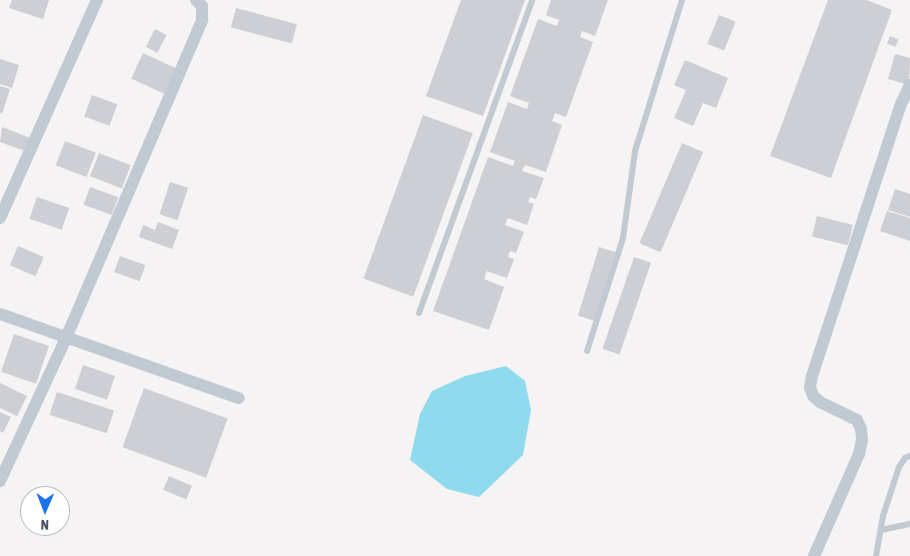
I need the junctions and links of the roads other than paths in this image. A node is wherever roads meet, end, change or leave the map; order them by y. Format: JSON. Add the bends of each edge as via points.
{"nodes":[{"id":1,"x":97,"y":0,"type":"edge"},
{"id":2,"x":532,"y":0,"type":"edge"},
{"id":3,"x":682,"y":0,"type":"edge"},
{"id":4,"x":202,"y":2,"type":"edge"},
{"id":5,"x":910,"y":85,"type":"edge"},
{"id":6,"x":0,"y":218,"type":"edge"},
{"id":7,"x":420,"y":313,"type":"dead end"},
{"id":8,"x":0,"y":314,"type":"edge"},
{"id":9,"x":66,"y":338,"type":"junction"},
{"id":10,"x":587,"y":351,"type":"dead end"},
{"id":11,"x":239,"y":398,"type":"dead end"},
{"id":12,"x":910,"y":456,"type":"edge"},
{"id":13,"x":0,"y":481,"type":"edge"},
{"id":14,"x":910,"y":524,"type":"edge"},
{"id":15,"x":881,"y":530,"type":"junction"},
{"id":16,"x":814,"y":556,"type":"edge"},
{"id":17,"x":876,"y":556,"type":"edge"}],
"edges":[{"from":1,"to":6,"type":"street"},
{"from":2,"to":7,"type":"lane"},
{"from":3,"to":10,"type":"lane","via":[[635,150],[623,238]]},
{"from":4,"to":9,"type":"street","via":[[202,20]]},
{"from":5,"to":16,"type":"street","via":[[812,376],[810,387],[813,396],[857,420],[862,429],[859,454]]},
{"from":8,"to":9,"type":"street"},
{"from":9,"to":11,"type":"street"},
{"from":9,"to":13,"type":"street"},
{"from":12,"to":15,"type":"lane","via":[[899,467]]},
{"from":14,"to":15,"type":"lane"},
{"from":15,"to":17,"type":"lane"}]}
